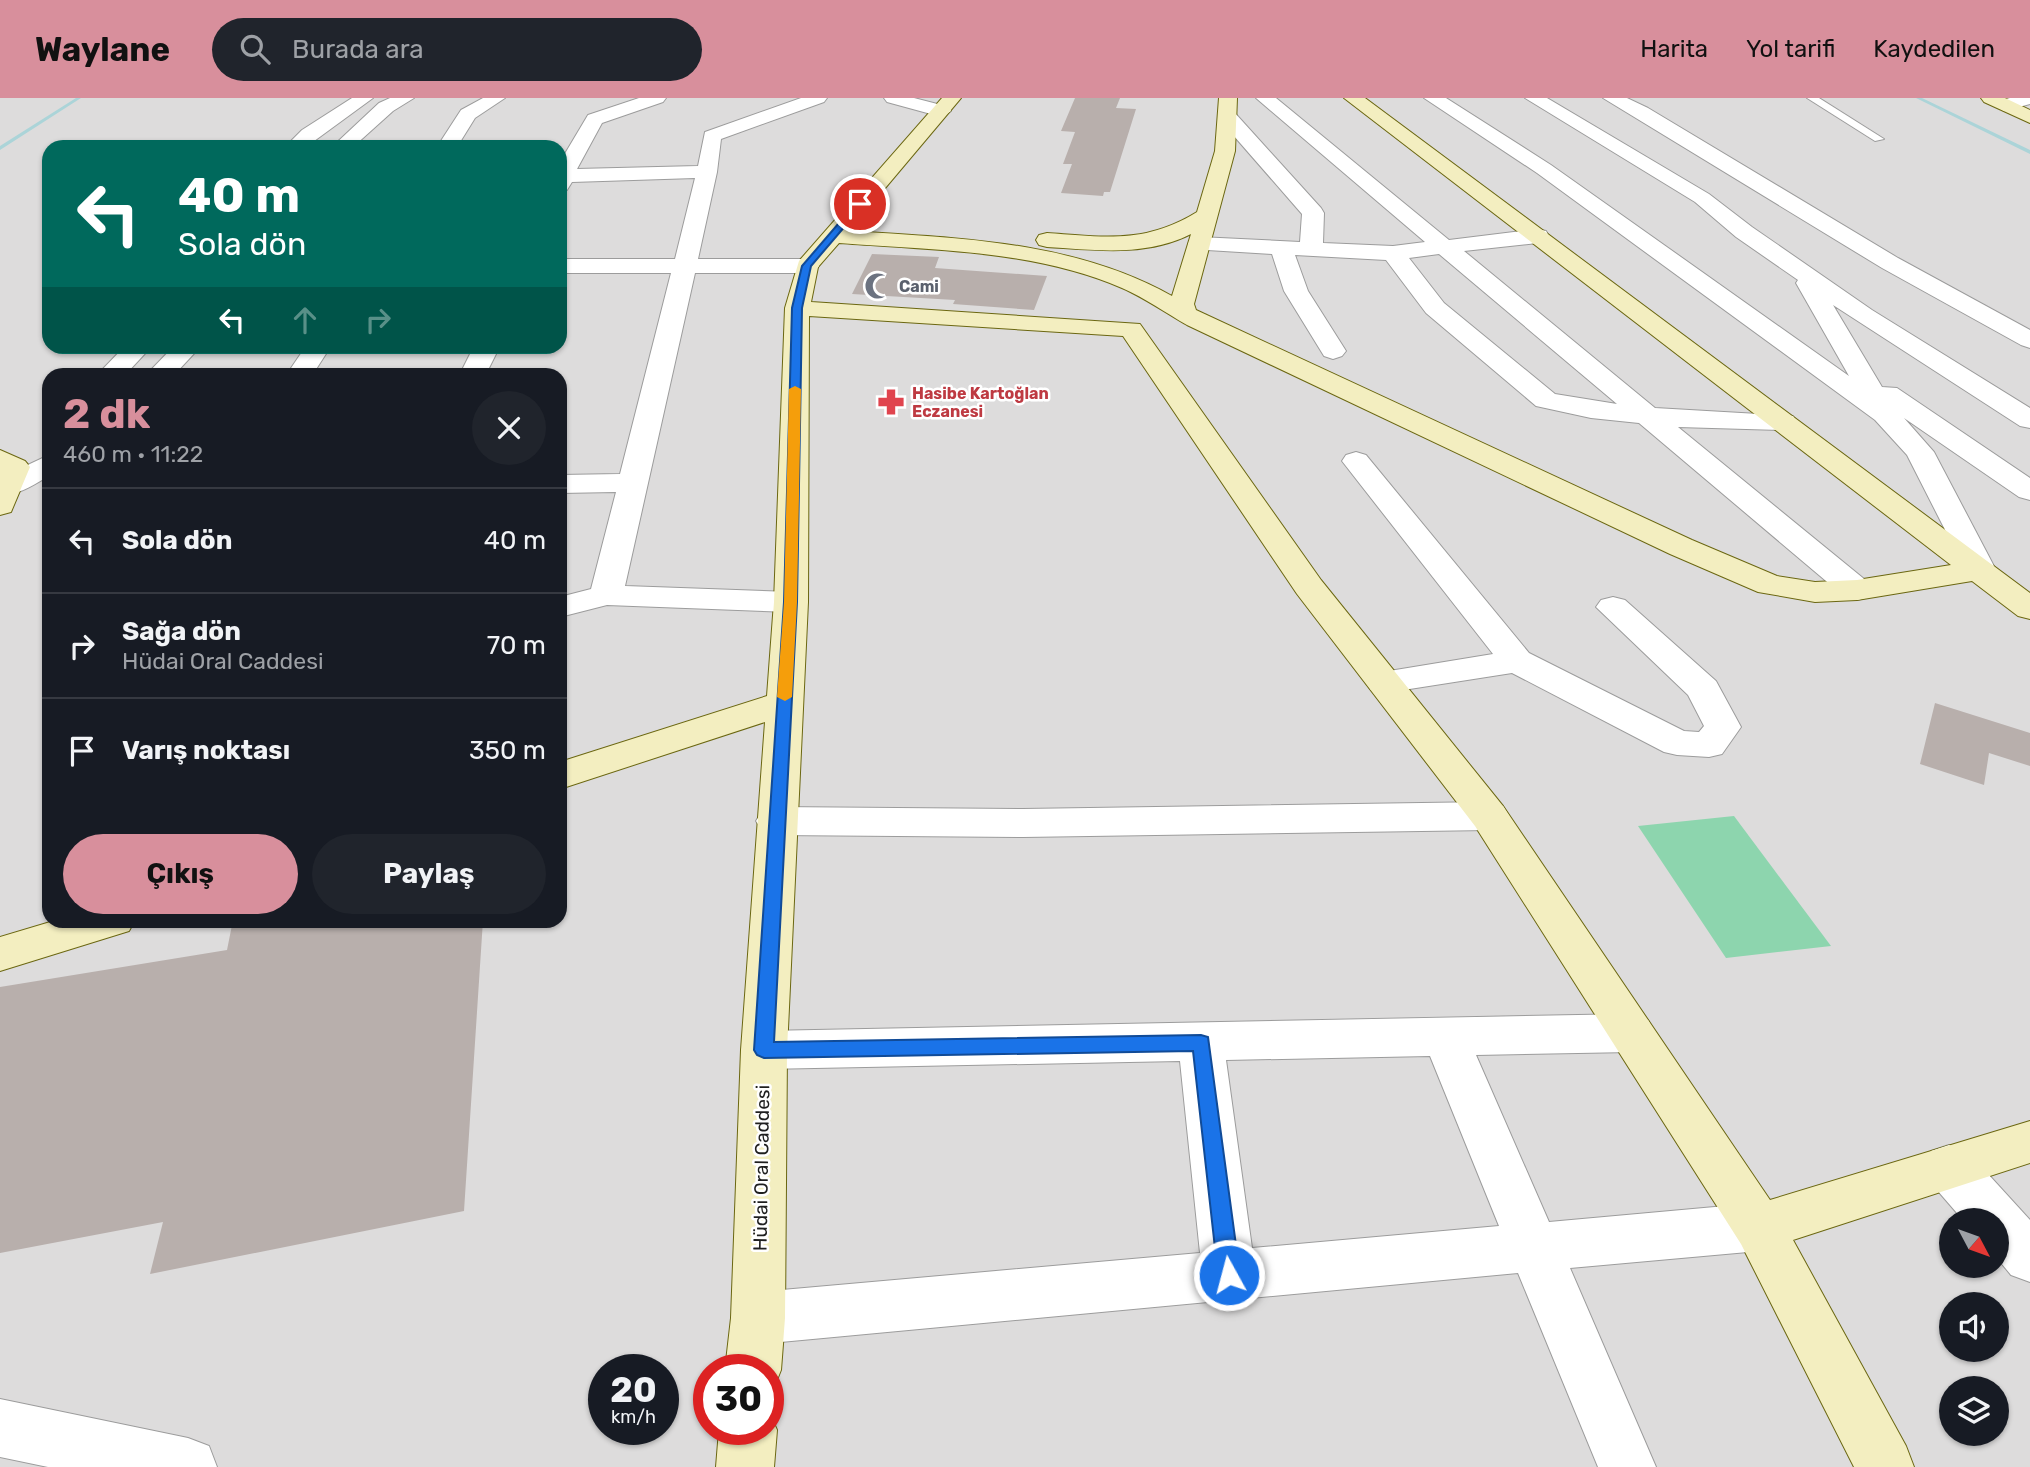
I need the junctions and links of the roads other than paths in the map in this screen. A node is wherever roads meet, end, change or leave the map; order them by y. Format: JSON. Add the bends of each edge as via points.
{"nodes":[{"id":1,"x":364,"y":98,"type":"edge"},
{"id":2,"x":405,"y":98,"type":"edge"},
{"id":3,"x":496,"y":98,"type":"edge"},
{"id":4,"x":657,"y":98,"type":"edge"},
{"id":5,"x":893,"y":98,"type":"edge"},
{"id":6,"x":1265,"y":98,"type":"edge"},
{"id":7,"x":1353,"y":98,"type":"edge"},
{"id":8,"x":1433,"y":98,"type":"edge"},
{"id":9,"x":1534,"y":98,"type":"edge"},
{"id":10,"x":1612,"y":98,"type":"edge"},
{"id":11,"x":1812,"y":98,"type":"edge"},
{"id":12,"x":2030,"y":99,"type":"edge"},
{"id":13,"x":803,"y":100,"type":"edge"},
{"id":14,"x":1997,"y":101,"type":"edge"},
{"id":15,"x":947,"y":104,"type":"edge"},
{"id":16,"x":314,"y":107,"type":"dead end"},
{"id":17,"x":1228,"y":107,"type":"edge"},
{"id":18,"x":2030,"y":117,"type":"edge"},
{"id":19,"x":1879,"y":139,"type":"dead end"},
{"id":20,"x":292,"y":140,"type":"edge"},
{"id":21,"x":302,"y":140,"type":"edge"},
{"id":22,"x":350,"y":140,"type":"edge"},
{"id":23,"x":450,"y":140,"type":"edge"},
{"id":24,"x":1720,"y":159,"type":"junction"},
{"id":25,"x":567,"y":163,"type":"edge"},
{"id":26,"x":567,"y":168,"type":"edge"},
{"id":27,"x":707,"y":172,"type":"junction"},
{"id":28,"x":1702,"y":198,"type":"junction"},
{"id":29,"x":1207,"y":215,"type":"junction"},
{"id":30,"x":837,"y":230,"type":"junction"},
{"id":31,"x":1538,"y":236,"type":"junction"},
{"id":32,"x":1150,"y":241,"type":"junction"},
{"id":33,"x":1123,"y":242,"type":"junction"},
{"id":34,"x":1199,"y":244,"type":"junction"},
{"id":35,"x":1281,"y":247,"type":"junction"},
{"id":36,"x":1311,"y":248,"type":"junction"},
{"id":37,"x":1447,"y":248,"type":"junction"},
{"id":38,"x":1393,"y":253,"type":"junction"},
{"id":39,"x":684,"y":264,"type":"junction"},
{"id":40,"x":567,"y":266,"type":"edge"},
{"id":41,"x":807,"y":266,"type":"junction"},
{"id":42,"x":1191,"y":270,"type":"junction"},
{"id":43,"x":1801,"y":272,"type":"junction"},
{"id":44,"x":1117,"y":278,"type":"junction"},
{"id":45,"x":797,"y":308,"type":"junction"},
{"id":46,"x":1185,"y":313,"type":"junction"},
{"id":47,"x":1131,"y":329,"type":"junction"},
{"id":48,"x":2030,"y":340,"type":"edge"},
{"id":49,"x":1333,"y":351,"type":"dead end"},
{"id":50,"x":132,"y":354,"type":"edge"},
{"id":51,"x":181,"y":354,"type":"edge"},
{"id":52,"x":117,"y":368,"type":"edge"},
{"id":53,"x":166,"y":368,"type":"edge"},
{"id":54,"x":1864,"y":378,"type":"junction"},
{"id":55,"x":1645,"y":413,"type":"junction"},
{"id":56,"x":1885,"y":414,"type":"junction"},
{"id":57,"x":2030,"y":420,"type":"edge"},
{"id":58,"x":1783,"y":422,"type":"junction"},
{"id":59,"x":42,"y":442,"type":"edge"},
{"id":60,"x":1356,"y":461,"type":"dead end"},
{"id":61,"x":42,"y":466,"type":"edge"},
{"id":62,"x":6,"y":479,"type":"edge"},
{"id":63,"x":633,"y":482,"type":"junction"},
{"id":64,"x":567,"y":484,"type":"edge"},
{"id":65,"x":2030,"y":491,"type":"edge"},
{"id":66,"x":1980,"y":570,"type":"junction"},
{"id":67,"x":1857,"y":590,"type":"junction"},
{"id":68,"x":606,"y":595,"type":"junction"},
{"id":69,"x":790,"y":602,"type":"junction"},
{"id":70,"x":567,"y":605,"type":"edge"},
{"id":71,"x":1613,"y":607,"type":"dead end"},
{"id":72,"x":2030,"y":608,"type":"edge"},
{"id":73,"x":1517,"y":661,"type":"junction"},
{"id":74,"x":1384,"y":682,"type":"junction"},
{"id":75,"x":784,"y":703,"type":"junction"},
{"id":76,"x":567,"y":774,"type":"edge"},
{"id":77,"x":1489,"y":816,"type":"junction"},
{"id":78,"x":776,"y":821,"type":"junction"},
{"id":79,"x":87,"y":928,"type":"edge"},
{"id":80,"x":0,"y":954,"type":"edge"},
{"id":81,"x":1632,"y":1033,"type":"junction"},
{"id":82,"x":1445,"y":1037,"type":"junction"},
{"id":83,"x":1201,"y":1043,"type":"junction"},
{"id":84,"x":764,"y":1050,"type":"junction"},
{"id":85,"x":2030,"y":1142,"type":"edge"},
{"id":86,"x":1949,"y":1167,"type":"junction"},
{"id":87,"x":1985,"y":1208,"type":"edge"},
{"id":88,"x":1759,"y":1227,"type":"junction"},
{"id":89,"x":2009,"y":1235,"type":"edge"},
{"id":90,"x":1534,"y":1248,"type":"junction"},
{"id":91,"x":2030,"y":1258,"type":"edge"},
{"id":92,"x":1229,"y":1275,"type":"junction"},
{"id":93,"x":758,"y":1318,"type":"junction"},
{"id":94,"x":755,"y":1354,"type":"edge"},
{"id":95,"x":0,"y":1428,"type":"edge"},
{"id":96,"x":747,"y":1445,"type":"edge"},
{"id":97,"x":188,"y":1467,"type":"edge"},
{"id":98,"x":745,"y":1467,"type":"edge"},
{"id":99,"x":1627,"y":1467,"type":"edge"},
{"id":100,"x":1885,"y":1467,"type":"edge"}],
"edges":[{"from":1,"to":21,"type":"street"},
{"from":2,"to":22,"type":"street","via":[[386,107]]},
{"from":3,"to":23,"type":"street","via":[[468,114]]},
{"from":4,"to":25,"type":"street","via":[[595,120]]},
{"from":5,"to":15,"type":"street"},
{"from":6,"to":37,"type":"street"},
{"from":7,"to":31,"type":"street"},
{"from":8,"to":56,"type":"street","via":[[1544,169]]},
{"from":9,"to":28,"type":"street"},
{"from":10,"to":24,"type":"street"},
{"from":11,"to":19,"type":"lane"},
{"from":12,"to":14,"type":"street"},
{"from":13,"to":27,"type":"street","via":[[712,136]]},
{"from":14,"to":18,"type":"street"},
{"from":15,"to":30,"type":"street","name":"Hüdai Oral Caddesi"},
{"from":16,"to":20,"type":"street","via":[[290,133]]},
{"from":17,"to":29,"type":"street","via":[[1225,151]]},
{"from":17,"to":36,"type":"street","via":[[1313,213]]},
{"from":24,"to":28,"type":"street"},
{"from":24,"to":48,"type":"street","via":[[1890,263]]},
{"from":26,"to":27,"type":"street"},
{"from":27,"to":39,"type":"street"},
{"from":28,"to":43,"type":"street"},
{"from":29,"to":32,"type":"street"},
{"from":29,"to":34,"type":"street"},
{"from":30,"to":33,"type":"street"},
{"from":30,"to":41,"type":"street","name":"Hüdai Oral Caddesi"},
{"from":30,"to":44,"type":"street","via":[[1046,256]]},
{"from":31,"to":37,"type":"street"},
{"from":31,"to":58,"type":"street"},
{"from":32,"to":33,"type":"street"},
{"from":32,"to":34,"type":"street"},
{"from":33,"to":44,"type":"street","via":[[1109,248],[1097,264]]},
{"from":34,"to":35,"type":"street"},
{"from":34,"to":42,"type":"street"},
{"from":35,"to":36,"type":"street"},
{"from":35,"to":49,"type":"street","via":[[1296,291]]},
{"from":36,"to":38,"type":"street"},
{"from":37,"to":38,"type":"street"},
{"from":37,"to":55,"type":"street"},
{"from":38,"to":55,"type":"street","via":[[1436,308],[1546,400],[1591,410]]},
{"from":39,"to":40,"type":"street"},
{"from":39,"to":41,"type":"street"},
{"from":39,"to":63,"type":"street"},
{"from":41,"to":45,"type":"street","name":"Hüdai Oral Caddesi"},
{"from":42,"to":44,"type":"street"},
{"from":42,"to":46,"type":"street","via":[[1182,304]]},
{"from":43,"to":54,"type":"street"},
{"from":43,"to":57,"type":"street"},
{"from":44,"to":46,"type":"street"},
{"from":44,"to":47,"type":"street"},
{"from":45,"to":47,"type":"street"},
{"from":45,"to":69,"type":"street","name":"Hüdai Oral Caddesi"},
{"from":46,"to":47,"type":"street"},
{"from":46,"to":67,"type":"street","via":[[1770,585],[1815,592]]},
{"from":47,"to":74,"type":"street","via":[[1309,587]]},
{"from":50,"to":52,"type":"street"},
{"from":51,"to":53,"type":"street"},
{"from":54,"to":56,"type":"street"},
{"from":54,"to":65,"type":"street"},
{"from":55,"to":58,"type":"street","via":[[1695,420]]},
{"from":55,"to":67,"type":"street"},
{"from":56,"to":66,"type":"street","via":[[1920,453]]},
{"from":58,"to":66,"type":"street"},
{"from":59,"to":62,"type":"street"},
{"from":60,"to":73,"type":"street"},
{"from":61,"to":62,"type":"street"},
{"from":63,"to":64,"type":"street"},
{"from":63,"to":68,"type":"street"},
{"from":66,"to":67,"type":"street"},
{"from":66,"to":72,"type":"street"},
{"from":68,"to":69,"type":"street"},
{"from":68,"to":70,"type":"street"},
{"from":69,"to":75,"type":"street","name":"Hüdai Oral Caddesi"},
{"from":71,"to":73,"type":"street","via":[[1703,689],[1723,727],[1709,745],[1676,743]]},
{"from":73,"to":74,"type":"street"},
{"from":74,"to":77,"type":"street"},
{"from":75,"to":76,"type":"street"},
{"from":75,"to":78,"type":"street","name":"Hüdai Oral Caddesi"},
{"from":77,"to":78,"type":"street","via":[[1024,823]]},
{"from":77,"to":81,"type":"street"},
{"from":78,"to":84,"type":"street","name":"Hüdai Oral Caddesi"},
{"from":79,"to":80,"type":"street"},
{"from":81,"to":82,"type":"street"},
{"from":81,"to":88,"type":"street"},
{"from":82,"to":83,"type":"street"},
{"from":82,"to":90,"type":"street"},
{"from":83,"to":84,"type":"street"},
{"from":83,"to":92,"type":"street"},
{"from":84,"to":93,"type":"street","name":"Hüdai Oral Caddesi"},
{"from":85,"to":86,"type":"street"},
{"from":86,"to":87,"type":"street"},
{"from":86,"to":88,"type":"street"},
{"from":88,"to":90,"type":"street"},
{"from":88,"to":100,"type":"street"},
{"from":89,"to":91,"type":"street"},
{"from":90,"to":92,"type":"street"},
{"from":90,"to":99,"type":"street"},
{"from":92,"to":93,"type":"street"},
{"from":93,"to":94,"type":"street","name":"Hüdai Oral Caddesi"},
{"from":95,"to":97,"type":"street"},
{"from":96,"to":98,"type":"street"}]}
